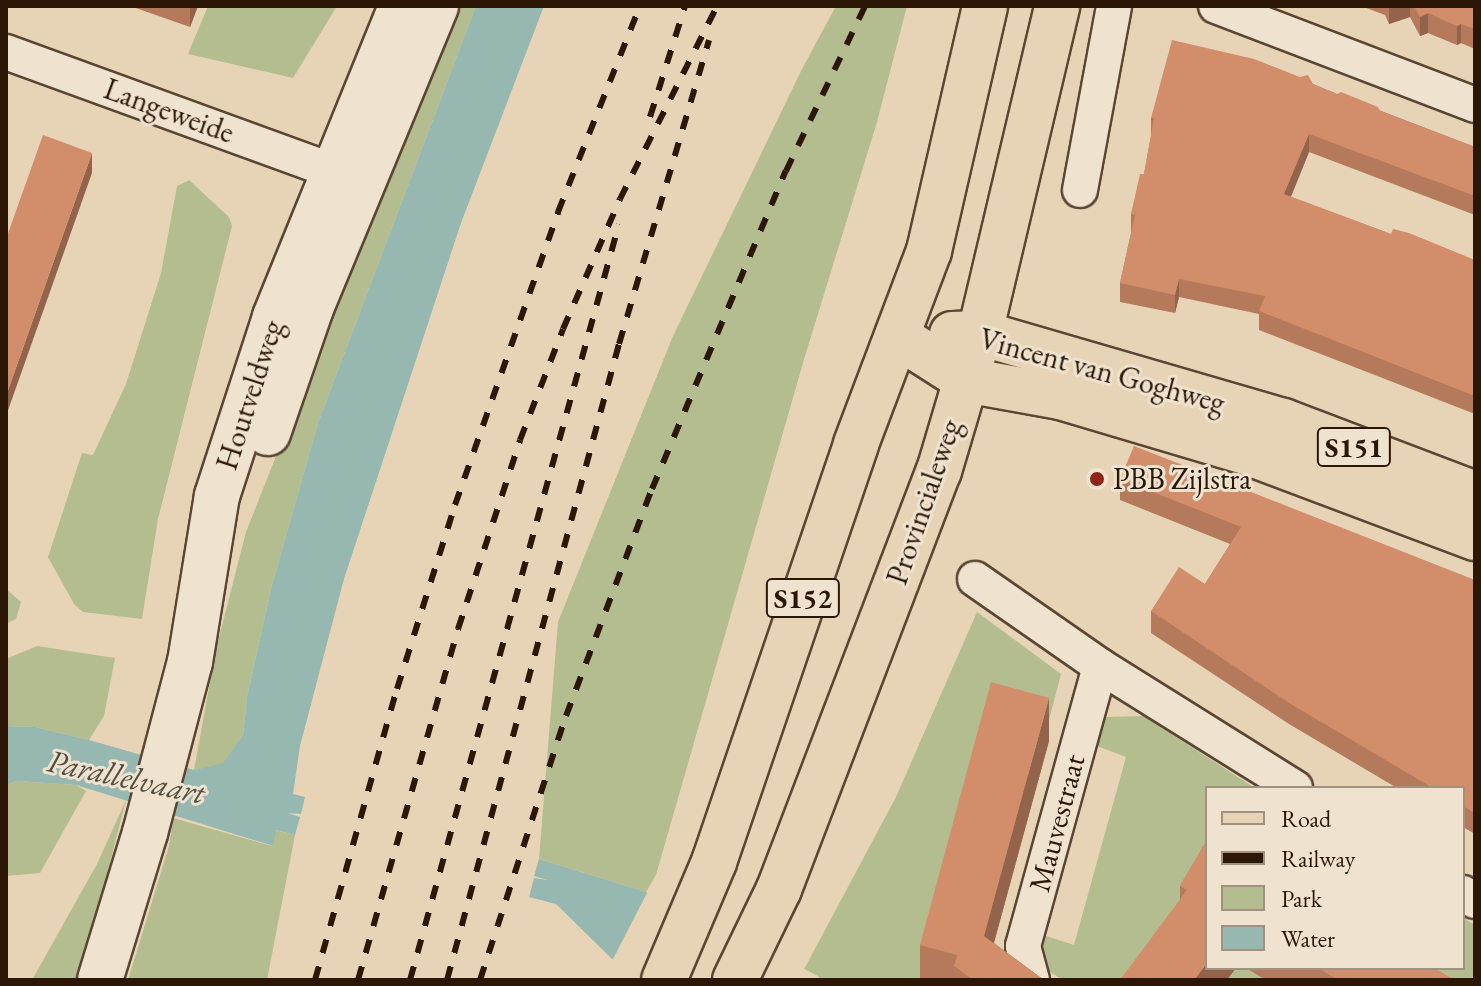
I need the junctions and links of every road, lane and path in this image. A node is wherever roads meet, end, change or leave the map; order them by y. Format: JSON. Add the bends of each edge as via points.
{"nodes":[{"id":1,"x":401,"y":6,"type":"edge"},
{"id":2,"x":436,"y":6,"type":"edge"},
{"id":3,"x":985,"y":6,"type":"edge"},
{"id":4,"x":1057,"y":6,"type":"edge"},
{"id":5,"x":1114,"y":6,"type":"edge"},
{"id":6,"x":1216,"y":6,"type":"edge"},
{"id":7,"x":6,"y":52,"type":"edge"},
{"id":8,"x":1475,"y":105,"type":"edge"},
{"id":9,"x":347,"y":176,"type":"junction"},
{"id":10,"x":1080,"y":190,"type":"dead end"},
{"id":11,"x":980,"y":333,"type":"junction"},
{"id":12,"x":897,"y":336,"type":"junction"},
{"id":13,"x":966,"y":380,"type":"junction"},
{"id":14,"x":1475,"y":494,"type":"edge"},
{"id":15,"x":1475,"y":538,"type":"edge"},
{"id":16,"x":975,"y":579,"type":"dead end"},
{"id":17,"x":1100,"y":666,"type":"junction"},
{"id":18,"x":1292,"y":786,"type":"edge"},
{"id":19,"x":100,"y":980,"type":"edge"},
{"id":20,"x":664,"y":980,"type":"edge"},
{"id":21,"x":735,"y":980,"type":"edge"},
{"id":22,"x":1032,"y":980,"type":"edge"}],
"edges":[{"from":1,"to":9,"type":"street","name":"Houtveldweg"},
{"from":2,"to":9,"type":"street","name":"Houtveldweg"},
{"from":3,"to":12,"type":"main road","number":"S152","via":[[929,251]]},
{"from":4,"to":11,"type":"main road","name":"Provincialeweg","number":"S152"},
{"from":5,"to":10,"type":"street"},
{"from":6,"to":8,"type":"street"},
{"from":7,"to":9,"type":"street","name":"Langeweide"},
{"from":9,"to":19,"type":"street","name":"Houtveldweg","via":[[311,308],[199,627]]},
{"from":11,"to":12,"type":"main road","name":"Vincent van Goghweg","number":"S151"},
{"from":11,"to":13,"type":"main road","name":"Provincialeweg","number":"S152"},
{"from":11,"to":14,"type":"main road","name":"Vincent van Goghweg","number":"S151","via":[[1283,421]]},
{"from":12,"to":13,"type":"main road","name":"Vincent van Goghweg","number":"S151"},
{"from":12,"to":20,"type":"main road","number":"S152","via":[[714,862]]},
{"from":13,"to":15,"type":"main road","name":"Vincent van Goghweg","number":"S151","via":[[1060,397],[1246,452]]},
{"from":13,"to":21,"type":"main road","name":"Provincialeweg","number":"S152","via":[[925,509],[779,889]]},
{"from":16,"to":17,"type":"street"},
{"from":17,"to":18,"type":"street"},
{"from":17,"to":22,"type":"street","name":"Mauvestraat","via":[[1023,946]]}]}
